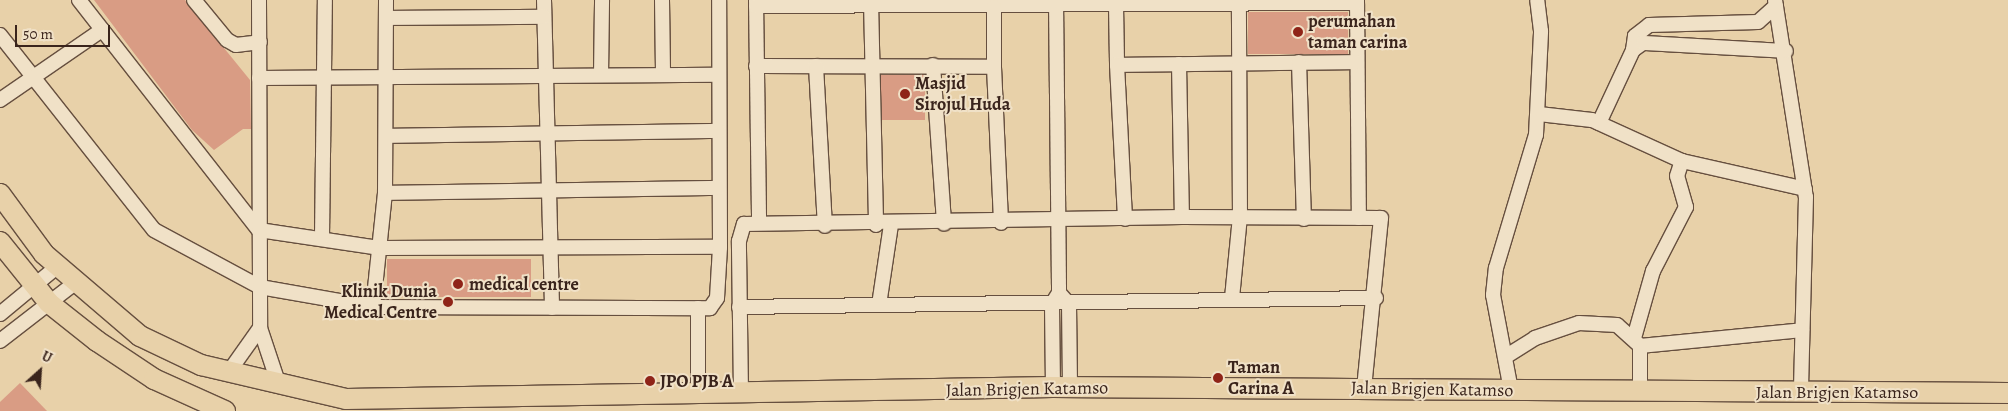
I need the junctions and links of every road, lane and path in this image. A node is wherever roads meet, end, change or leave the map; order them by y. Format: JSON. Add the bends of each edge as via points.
{"nodes":[{"id":1,"x":79,"y":0,"type":"edge"},
{"id":2,"x":194,"y":0,"type":"edge"},
{"id":3,"x":259,"y":0,"type":"edge"},
{"id":4,"x":325,"y":0,"type":"edge"},
{"id":5,"x":386,"y":0,"type":"edge"},
{"id":6,"x":544,"y":0,"type":"edge"},
{"id":7,"x":602,"y":0,"type":"edge"},
{"id":8,"x":662,"y":0,"type":"edge"},
{"id":9,"x":719,"y":0,"type":"edge"},
{"id":10,"x":1537,"y":0,"type":"edge"},
{"id":11,"x":1357,"y":1,"type":"edge"},
{"id":12,"x":1243,"y":2,"type":"edge"},
{"id":13,"x":756,"y":3,"type":"edge"},
{"id":14,"x":1056,"y":3,"type":"edge"},
{"id":15,"x":1112,"y":3,"type":"edge"},
{"id":16,"x":1776,"y":3,"type":"edge"},
{"id":17,"x":871,"y":4,"type":"edge"},
{"id":18,"x":1003,"y":4,"type":"edge"},
{"id":19,"x":544,"y":17,"type":"junction"},
{"id":20,"x":388,"y":18,"type":"junction"},
{"id":21,"x":102,"y":30,"type":"junction"},
{"id":22,"x":0,"y":35,"type":"edge"},
{"id":23,"x":260,"y":42,"type":"junction"},
{"id":24,"x":1633,"y":50,"type":"junction"},
{"id":25,"x":1786,"y":51,"type":"junction"},
{"id":26,"x":1299,"y":62,"type":"junction"},
{"id":27,"x":1357,"y":62,"type":"junction"},
{"id":28,"x":871,"y":63,"type":"junction"},
{"id":29,"x":1238,"y":63,"type":"junction"},
{"id":30,"x":1179,"y":64,"type":"junction"},
{"id":31,"x":933,"y":65,"type":"junction"},
{"id":32,"x":1117,"y":65,"type":"junction"},
{"id":33,"x":756,"y":66,"type":"junction"},
{"id":34,"x":816,"y":66,"type":"junction"},
{"id":35,"x":994,"y":67,"type":"junction"},
{"id":36,"x":663,"y":72,"type":"junction"},
{"id":37,"x":386,"y":74,"type":"junction"},
{"id":38,"x":601,"y":75,"type":"junction"},
{"id":39,"x":718,"y":75,"type":"junction"},
{"id":40,"x":548,"y":76,"type":"junction"},
{"id":41,"x":33,"y":78,"type":"junction"},
{"id":42,"x":259,"y":78,"type":"junction"},
{"id":43,"x":326,"y":79,"type":"junction"},
{"id":44,"x":0,"y":100,"type":"edge"},
{"id":45,"x":1539,"y":114,"type":"junction"},
{"id":46,"x":1599,"y":123,"type":"junction"},
{"id":47,"x":719,"y":131,"type":"junction"},
{"id":48,"x":548,"y":134,"type":"junction"},
{"id":49,"x":386,"y":136,"type":"junction"},
{"id":50,"x":1682,"y":161,"type":"junction"},
{"id":51,"x":719,"y":188,"type":"junction"},
{"id":52,"x":1805,"y":189,"type":"junction"},
{"id":53,"x":552,"y":190,"type":"junction"},
{"id":54,"x":0,"y":194,"type":"edge"},
{"id":55,"x":385,"y":194,"type":"junction"},
{"id":56,"x":1182,"y":217,"type":"junction"},
{"id":57,"x":1240,"y":217,"type":"junction"},
{"id":58,"x":1359,"y":218,"type":"junction"},
{"id":59,"x":1125,"y":219,"type":"junction"},
{"id":60,"x":1304,"y":219,"type":"junction"},
{"id":61,"x":759,"y":220,"type":"junction"},
{"id":62,"x":1059,"y":222,"type":"junction"},
{"id":63,"x":1001,"y":223,"type":"junction"},
{"id":64,"x":944,"y":224,"type":"junction"},
{"id":65,"x":884,"y":225,"type":"junction"},
{"id":66,"x":825,"y":226,"type":"junction"},
{"id":67,"x":259,"y":230,"type":"junction"},
{"id":68,"x":322,"y":236,"type":"junction"},
{"id":69,"x":0,"y":242,"type":"edge"},
{"id":70,"x":720,"y":247,"type":"junction"},
{"id":71,"x":379,"y":248,"type":"junction"},
{"id":72,"x":552,"y":249,"type":"junction"},
{"id":73,"x":58,"y":266,"type":"junction"},
{"id":74,"x":76,"y":282,"type":"junction"},
{"id":75,"x":35,"y":286,"type":"junction"},
{"id":76,"x":260,"y":287,"type":"junction"},
{"id":77,"x":1056,"y":298,"type":"junction"},
{"id":78,"x":1232,"y":298,"type":"junction"},
{"id":79,"x":1376,"y":298,"type":"junction"},
{"id":80,"x":49,"y":303,"type":"junction"},
{"id":81,"x":1069,"y":304,"type":"junction"},
{"id":82,"x":879,"y":305,"type":"junction"},
{"id":83,"x":372,"y":307,"type":"junction"},
{"id":84,"x":739,"y":307,"type":"junction"},
{"id":85,"x":552,"y":308,"type":"junction"},
{"id":86,"x":698,"y":308,"type":"junction"},
{"id":87,"x":0,"y":314,"type":"edge"},
{"id":88,"x":260,"y":328,"type":"junction"},
{"id":89,"x":1802,"y":330,"type":"junction"},
{"id":90,"x":0,"y":341,"type":"edge"},
{"id":91,"x":1637,"y":342,"type":"junction"},
{"id":92,"x":1505,"y":357,"type":"junction"},
{"id":93,"x":228,"y":373,"type":"junction"},
{"id":94,"x":278,"y":384,"type":"junction"},
{"id":95,"x":1062,"y":387,"type":"junction"},
{"id":96,"x":1364,"y":388,"type":"junction"},
{"id":97,"x":1511,"y":390,"type":"junction"},
{"id":98,"x":1640,"y":391,"type":"junction"},
{"id":99,"x":1802,"y":392,"type":"junction"},
{"id":100,"x":741,"y":393,"type":"junction"},
{"id":101,"x":2008,"y":393,"type":"edge"},
{"id":102,"x":698,"y":394,"type":"junction"},
{"id":103,"x":224,"y":411,"type":"edge"}],
"edges":[{"from":1,"to":21,"type":"street"},
{"from":2,"to":23,"type":"street","via":[[227,40],[236,45]]},
{"from":3,"to":23,"type":"street"},
{"from":4,"to":43,"type":"street"},
{"from":5,"to":20,"type":"street"},
{"from":6,"to":19,"type":"street"},
{"from":7,"to":38,"type":"street"},
{"from":8,"to":36,"type":"street"},
{"from":9,"to":39,"type":"street"},
{"from":10,"to":45,"type":"street","via":[[1541,31]]},
{"from":11,"to":12,"type":"street"},
{"from":11,"to":27,"type":"street"},
{"from":12,"to":15,"type":"street"},
{"from":12,"to":29,"type":"street"},
{"from":13,"to":17,"type":"street"},
{"from":13,"to":33,"type":"street"},
{"from":14,"to":15,"type":"street"},
{"from":14,"to":18,"type":"street"},
{"from":14,"to":62,"type":"street"},
{"from":15,"to":32,"type":"street"},
{"from":16,"to":24,"type":"street","via":[[1758,22],[1649,25],[1635,36]]},
{"from":16,"to":25,"type":"street"},
{"from":17,"to":18,"type":"street"},
{"from":17,"to":28,"type":"street"},
{"from":18,"to":35,"type":"street"},
{"from":19,"to":20,"type":"street"},
{"from":19,"to":40,"type":"street"},
{"from":20,"to":37,"type":"street"},
{"from":21,"to":41,"type":"street"},
{"from":21,"to":67,"type":"street"},
{"from":22,"to":41,"type":"street"},
{"from":23,"to":42,"type":"street"},
{"from":24,"to":25,"type":"street","via":[[1643,43]]},
{"from":24,"to":46,"type":"street"},
{"from":25,"to":52,"type":"street"},
{"from":26,"to":27,"type":"street"},
{"from":26,"to":29,"type":"street"},
{"from":26,"to":60,"type":"street"},
{"from":27,"to":58,"type":"street"},
{"from":28,"to":31,"type":"street"},
{"from":28,"to":34,"type":"street"},
{"from":28,"to":65,"type":"street"},
{"from":29,"to":30,"type":"street"},
{"from":29,"to":57,"type":"street"},
{"from":30,"to":32,"type":"street"},
{"from":30,"to":56,"type":"street"},
{"from":31,"to":35,"type":"street"},
{"from":31,"to":64,"type":"street"},
{"from":32,"to":59,"type":"street"},
{"from":33,"to":34,"type":"street"},
{"from":33,"to":61,"type":"street"},
{"from":34,"to":66,"type":"street"},
{"from":35,"to":63,"type":"street"},
{"from":36,"to":38,"type":"street"},
{"from":36,"to":39,"type":"street"},
{"from":37,"to":40,"type":"street"},
{"from":37,"to":43,"type":"street"},
{"from":37,"to":49,"type":"street"},
{"from":38,"to":40,"type":"street"},
{"from":39,"to":47,"type":"street"},
{"from":40,"to":48,"type":"street"},
{"from":41,"to":44,"type":"street"},
{"from":41,"to":76,"type":"street","via":[[154,230]]},
{"from":42,"to":43,"type":"street"},
{"from":42,"to":67,"type":"street"},
{"from":43,"to":68,"type":"street"},
{"from":45,"to":46,"type":"street","via":[[1574,115]]},
{"from":45,"to":92,"type":"street","via":[[1536,135],[1496,268],[1493,295]]},
{"from":46,"to":50,"type":"street"},
{"from":47,"to":48,"type":"street"},
{"from":47,"to":51,"type":"street"},
{"from":48,"to":49,"type":"street"},
{"from":48,"to":53,"type":"street"},
{"from":49,"to":55,"type":"street"},
{"from":50,"to":52,"type":"street"},
{"from":50,"to":91,"type":"street","via":[[1677,176],[1686,207],[1653,271]]},
{"from":51,"to":53,"type":"street"},
{"from":51,"to":70,"type":"street"},
{"from":52,"to":89,"type":"street"},
{"from":53,"to":55,"type":"street"},
{"from":53,"to":72,"type":"street"},
{"from":54,"to":73,"type":"highway","name":"Jalan Brigjen Katamso"},
{"from":55,"to":71,"type":"street"},
{"from":56,"to":57,"type":"street"},
{"from":56,"to":59,"type":"street"},
{"from":57,"to":60,"type":"street"},
{"from":57,"to":78,"type":"street"},
{"from":58,"to":60,"type":"street"},
{"from":58,"to":79,"type":"street","via":[[1382,220]]},
{"from":59,"to":62,"type":"street"},
{"from":61,"to":66,"type":"street"},
{"from":61,"to":84,"type":"street","via":[[744,224],[740,230]]},
{"from":62,"to":63,"type":"street"},
{"from":62,"to":77,"type":"street"},
{"from":63,"to":64,"type":"street"},
{"from":64,"to":65,"type":"street"},
{"from":65,"to":66,"type":"street"},
{"from":65,"to":82,"type":"street"},
{"from":67,"to":68,"type":"street"},
{"from":67,"to":76,"type":"street"},
{"from":68,"to":71,"type":"street"},
{"from":69,"to":75,"type":"highway"},
{"from":70,"to":72,"type":"street"},
{"from":70,"to":86,"type":"street","via":[[717,298],[710,308]]},
{"from":71,"to":72,"type":"street"},
{"from":71,"to":83,"type":"street"},
{"from":72,"to":85,"type":"street"},
{"from":73,"to":74,"type":"highway","name":"Jalan Brigjen Katamso"},
{"from":73,"to":75,"type":"street"},
{"from":74,"to":80,"type":"street"},
{"from":74,"to":93,"type":"highway","name":"Jalan Brigjen Katamso","via":[[140,336]]},
{"from":75,"to":80,"type":"highway"},
{"from":75,"to":87,"type":"street"},
{"from":76,"to":83,"type":"street"},
{"from":76,"to":88,"type":"street"},
{"from":77,"to":81,"type":"street"},
{"from":77,"to":82,"type":"street"},
{"from":77,"to":95,"type":"street"},
{"from":78,"to":79,"type":"street"},
{"from":78,"to":81,"type":"street"},
{"from":79,"to":96,"type":"street"},
{"from":80,"to":90,"type":"street"},
{"from":80,"to":103,"type":"highway","via":[[154,379]]},
{"from":81,"to":95,"type":"street"},
{"from":82,"to":84,"type":"street"},
{"from":83,"to":85,"type":"street"},
{"from":84,"to":100,"type":"street"},
{"from":85,"to":86,"type":"street"},
{"from":86,"to":102,"type":"street"},
{"from":88,"to":93,"type":"street"},
{"from":88,"to":94,"type":"street"},
{"from":89,"to":91,"type":"street"},
{"from":89,"to":99,"type":"street"},
{"from":91,"to":92,"type":"street","via":[[1617,325],[1579,323],[1535,338]]},
{"from":91,"to":98,"type":"street"},
{"from":92,"to":97,"type":"street"},
{"from":93,"to":94,"type":"highway","name":"Jalan Brigjen Katamso"},
{"from":94,"to":102,"type":"highway","name":"Jalan Brigjen Katamso","via":[[346,399]]},
{"from":95,"to":96,"type":"highway","name":"Jalan Brigjen Katamso"},
{"from":95,"to":100,"type":"highway","name":"Jalan Brigjen Katamso"},
{"from":96,"to":97,"type":"highway","name":"Jalan Brigjen Katamso"},
{"from":97,"to":98,"type":"highway","name":"Jalan Brigjen Katamso"},
{"from":98,"to":99,"type":"highway","name":"Jalan Brigjen Katamso"},
{"from":99,"to":101,"type":"highway","name":"Jalan Brigjen Katamso"},
{"from":100,"to":102,"type":"highway","name":"Jalan Brigjen Katamso"}]}
